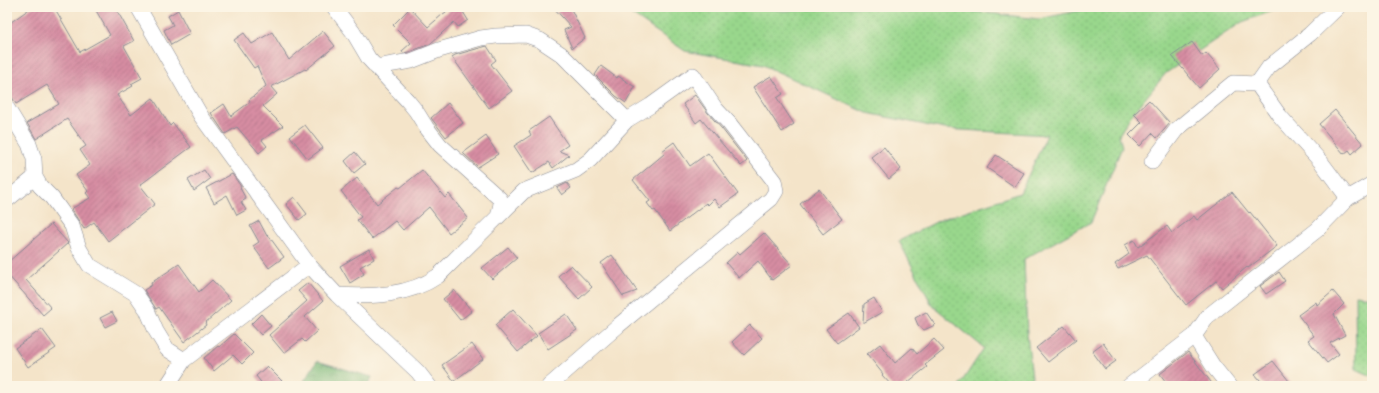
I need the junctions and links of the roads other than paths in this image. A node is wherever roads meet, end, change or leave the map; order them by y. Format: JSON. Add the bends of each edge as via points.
{"nodes":[{"id":1,"x":138,"y":7,"type":"edge"},
{"id":2,"x":334,"y":7,"type":"edge"},
{"id":3,"x":1338,"y":7,"type":"edge"},
{"id":4,"x":376,"y":67,"type":"junction"},
{"id":5,"x":1257,"y":84,"type":"junction"},
{"id":6,"x":7,"y":108,"type":"edge"},
{"id":7,"x":627,"y":120,"type":"junction"},
{"id":8,"x":1152,"y":162,"type":"dead end"},
{"id":9,"x":35,"y":177,"type":"junction"},
{"id":10,"x":1372,"y":184,"type":"edge"},
{"id":11,"x":1348,"y":198,"type":"junction"},
{"id":12,"x":7,"y":200,"type":"edge"},
{"id":13,"x":498,"y":217,"type":"junction"},
{"id":14,"x":309,"y":264,"type":"junction"},
{"id":15,"x":337,"y":295,"type":"junction"},
{"id":16,"x":1194,"y":336,"type":"junction"},
{"id":17,"x":184,"y":360,"type":"junction"},
{"id":18,"x":167,"y":386,"type":"edge"},
{"id":19,"x":429,"y":386,"type":"edge"},
{"id":20,"x":549,"y":386,"type":"edge"},
{"id":21,"x":1129,"y":386,"type":"edge"},
{"id":22,"x":1229,"y":386,"type":"edge"}],
"edges":[{"from":1,"to":14,"type":"street","via":[[201,116]]},
{"from":2,"to":4,"type":"street"},
{"from":3,"to":5,"type":"street","via":[[1310,34],[1269,67]]},
{"from":4,"to":7,"type":"street","via":[[410,61],[481,38],[526,35],[540,40],[561,54]]},
{"from":4,"to":13,"type":"street","via":[[407,100],[440,145],[500,199]]},
{"from":5,"to":8,"type":"street","via":[[1233,82],[1176,130]]},
{"from":5,"to":11,"type":"street","via":[[1279,115],[1321,162]]},
{"from":6,"to":9,"type":"street","via":[[29,144],[34,159]]},
{"from":7,"to":13,"type":"street","via":[[590,160],[576,170],[524,191]]},
{"from":7,"to":20,"type":"street","via":[[693,75],[715,108],[774,181],[776,191],[771,199]]},
{"from":9,"to":12,"type":"street"},
{"from":9,"to":17,"type":"street","via":[[72,226],[79,248],[89,265],[136,294],[167,349]]},
{"from":10,"to":11,"type":"street"},
{"from":11,"to":16,"type":"street","via":[[1317,230],[1208,316]]},
{"from":13,"to":15,"type":"street","via":[[438,276],[426,284],[386,294]]},
{"from":14,"to":15,"type":"street"},
{"from":14,"to":17,"type":"street"},
{"from":15,"to":19,"type":"street","via":[[418,372]]},
{"from":16,"to":21,"type":"street"},
{"from":16,"to":22,"type":"street"},
{"from":17,"to":18,"type":"street"}]}
